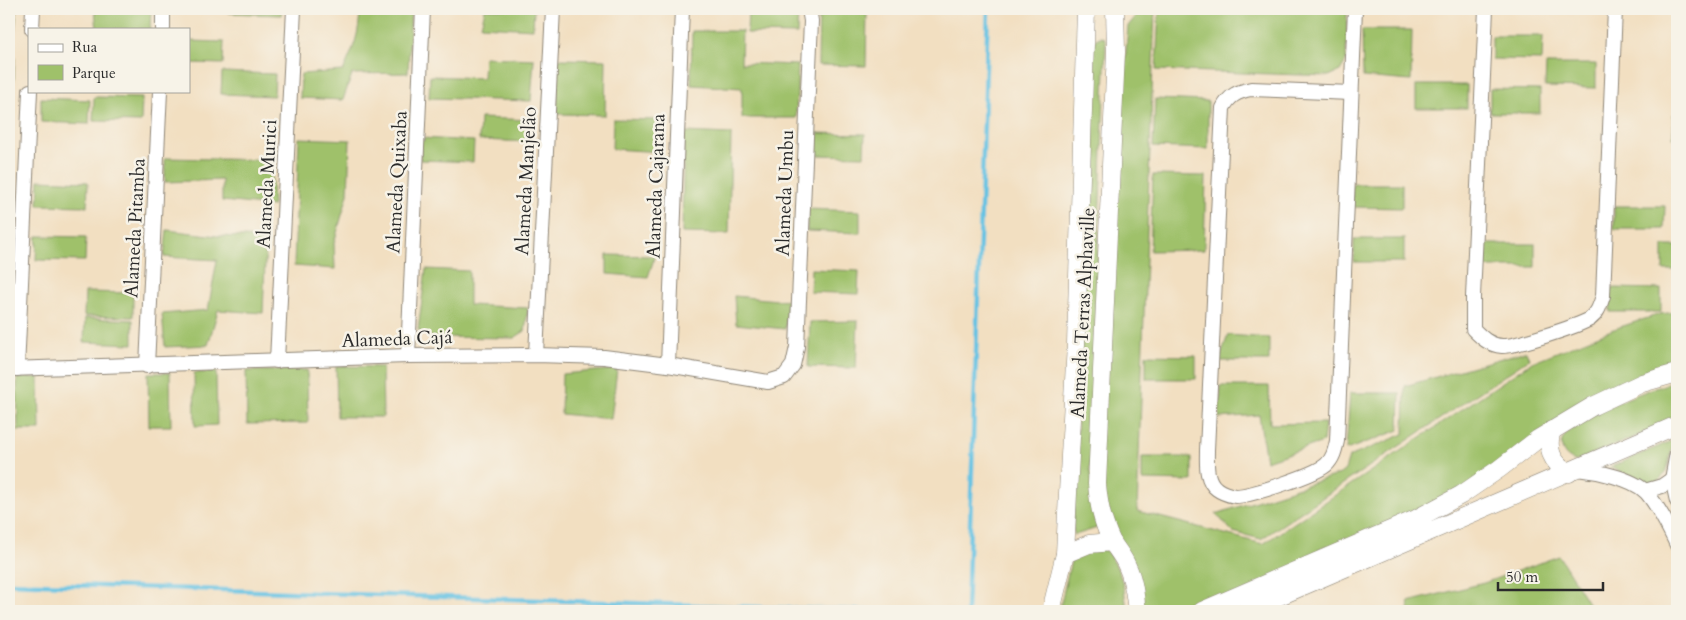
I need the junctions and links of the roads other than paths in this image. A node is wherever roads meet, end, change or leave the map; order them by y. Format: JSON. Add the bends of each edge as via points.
{"nodes":[{"id":1,"x":33,"y":9,"type":"edge"},
{"id":2,"x":163,"y":9,"type":"edge"},
{"id":3,"x":294,"y":9,"type":"edge"},
{"id":4,"x":423,"y":9,"type":"edge"},
{"id":5,"x":553,"y":9,"type":"edge"},
{"id":6,"x":682,"y":9,"type":"edge"},
{"id":7,"x":809,"y":9,"type":"edge"},
{"id":8,"x":1355,"y":9,"type":"edge"},
{"id":9,"x":1486,"y":9,"type":"edge"},
{"id":10,"x":1615,"y":9,"type":"edge"},
{"id":11,"x":1116,"y":10,"type":"edge"},
{"id":12,"x":1083,"y":11,"type":"edge"},
{"id":13,"x":32,"y":28,"type":"edge"},
{"id":14,"x":162,"y":28,"type":"edge"},
{"id":15,"x":30,"y":92,"type":"edge"},
{"id":16,"x":160,"y":92,"type":"edge"},
{"id":17,"x":1351,"y":93,"type":"junction"},
{"id":18,"x":536,"y":355,"type":"junction"},
{"id":19,"x":408,"y":356,"type":"junction"},
{"id":20,"x":277,"y":362,"type":"junction"},
{"id":21,"x":668,"y":365,"type":"junction"},
{"id":22,"x":147,"y":366,"type":"junction"},
{"id":23,"x":13,"y":369,"type":"edge"},
{"id":24,"x":1677,"y":372,"type":"edge"},
{"id":25,"x":784,"y":376,"type":"joint"},
{"id":26,"x":1677,"y":425,"type":"edge"},
{"id":27,"x":1552,"y":430,"type":"junction"},
{"id":28,"x":1677,"y":453,"type":"edge"},
{"id":29,"x":1573,"y":471,"type":"junction"},
{"id":30,"x":1672,"y":479,"type":"junction"},
{"id":31,"x":1645,"y":491,"type":"junction"},
{"id":32,"x":1677,"y":501,"type":"edge"},
{"id":33,"x":1112,"y":542,"type":"junction"},
{"id":34,"x":1677,"y":546,"type":"edge"},
{"id":35,"x":1064,"y":554,"type":"junction"},
{"id":36,"x":1050,"y":611,"type":"edge"},
{"id":37,"x":1137,"y":611,"type":"edge"},
{"id":38,"x":1202,"y":611,"type":"edge"},
{"id":39,"x":1245,"y":611,"type":"edge"}],
"edges":[{"from":1,"to":13,"type":"street"},
{"from":2,"to":14,"type":"street"},
{"from":3,"to":20,"type":"street","name":"Alameda Murici"},
{"from":4,"to":19,"type":"street","name":"Alameda Quixaba"},
{"from":5,"to":18,"type":"street","name":"Alameda Manjelão"},
{"from":6,"to":21,"type":"street","name":"Alameda Cajarana"},
{"from":7,"to":25,"type":"street","name":"Alameda Umbu","via":[[797,347],[793,365]]},
{"from":8,"to":17,"type":"street"},
{"from":9,"to":10,"type":"street","via":[[1473,329],[1485,342],[1503,346],[1522,343],[1590,318],[1598,311],[1603,296]]},
{"from":11,"to":12,"type":"street","via":[[1102,14]]},
{"from":11,"to":33,"type":"street","name":"Alameda Terras Alphaville","via":[[1097,476],[1099,510]]},
{"from":12,"to":35,"type":"street","name":"Alameda Terras Alphaville","via":[[1076,344]]},
{"from":15,"to":23,"type":"street"},
{"from":16,"to":22,"type":"street","name":"Alameda Pitamba"},
{"from":17,"to":17,"type":"street","via":[[1334,454],[1326,465],[1313,472],[1233,496],[1216,488],[1208,476],[1207,450],[1223,108],[1237,92],[1251,89]]},
{"from":18,"to":19,"type":"street","name":"Alameda Cajá"},
{"from":18,"to":21,"type":"street","name":"Alameda Cajá","via":[[604,357]]},
{"from":19,"to":20,"type":"street","name":"Alameda Cajá"},
{"from":20,"to":22,"type":"street","name":"Alameda Cajá"},
{"from":21,"to":25,"type":"street","name":"Alameda Cajá","via":[[768,382]]},
{"from":22,"to":23,"type":"street","name":"Alameda Cajá"},
{"from":24,"to":27,"type":"street","via":[[1616,394]]},
{"from":26,"to":29,"type":"street"},
{"from":27,"to":29,"type":"street","via":[[1549,438],[1551,455],[1556,462]]},
{"from":27,"to":38,"type":"street","via":[[1461,495],[1416,519]]},
{"from":28,"to":30,"type":"street"},
{"from":29,"to":31,"type":"street","via":[[1597,471]]},
{"from":29,"to":39,"type":"street"},
{"from":30,"to":31,"type":"street"},
{"from":30,"to":32,"type":"street"},
{"from":31,"to":34,"type":"street"},
{"from":33,"to":35,"type":"street","via":[[1089,544]]},
{"from":33,"to":37,"type":"street","name":"Alameda Terras Alphaville","via":[[1127,566]]},
{"from":35,"to":36,"type":"street","name":"Alameda Terras Alphaville"}]}
